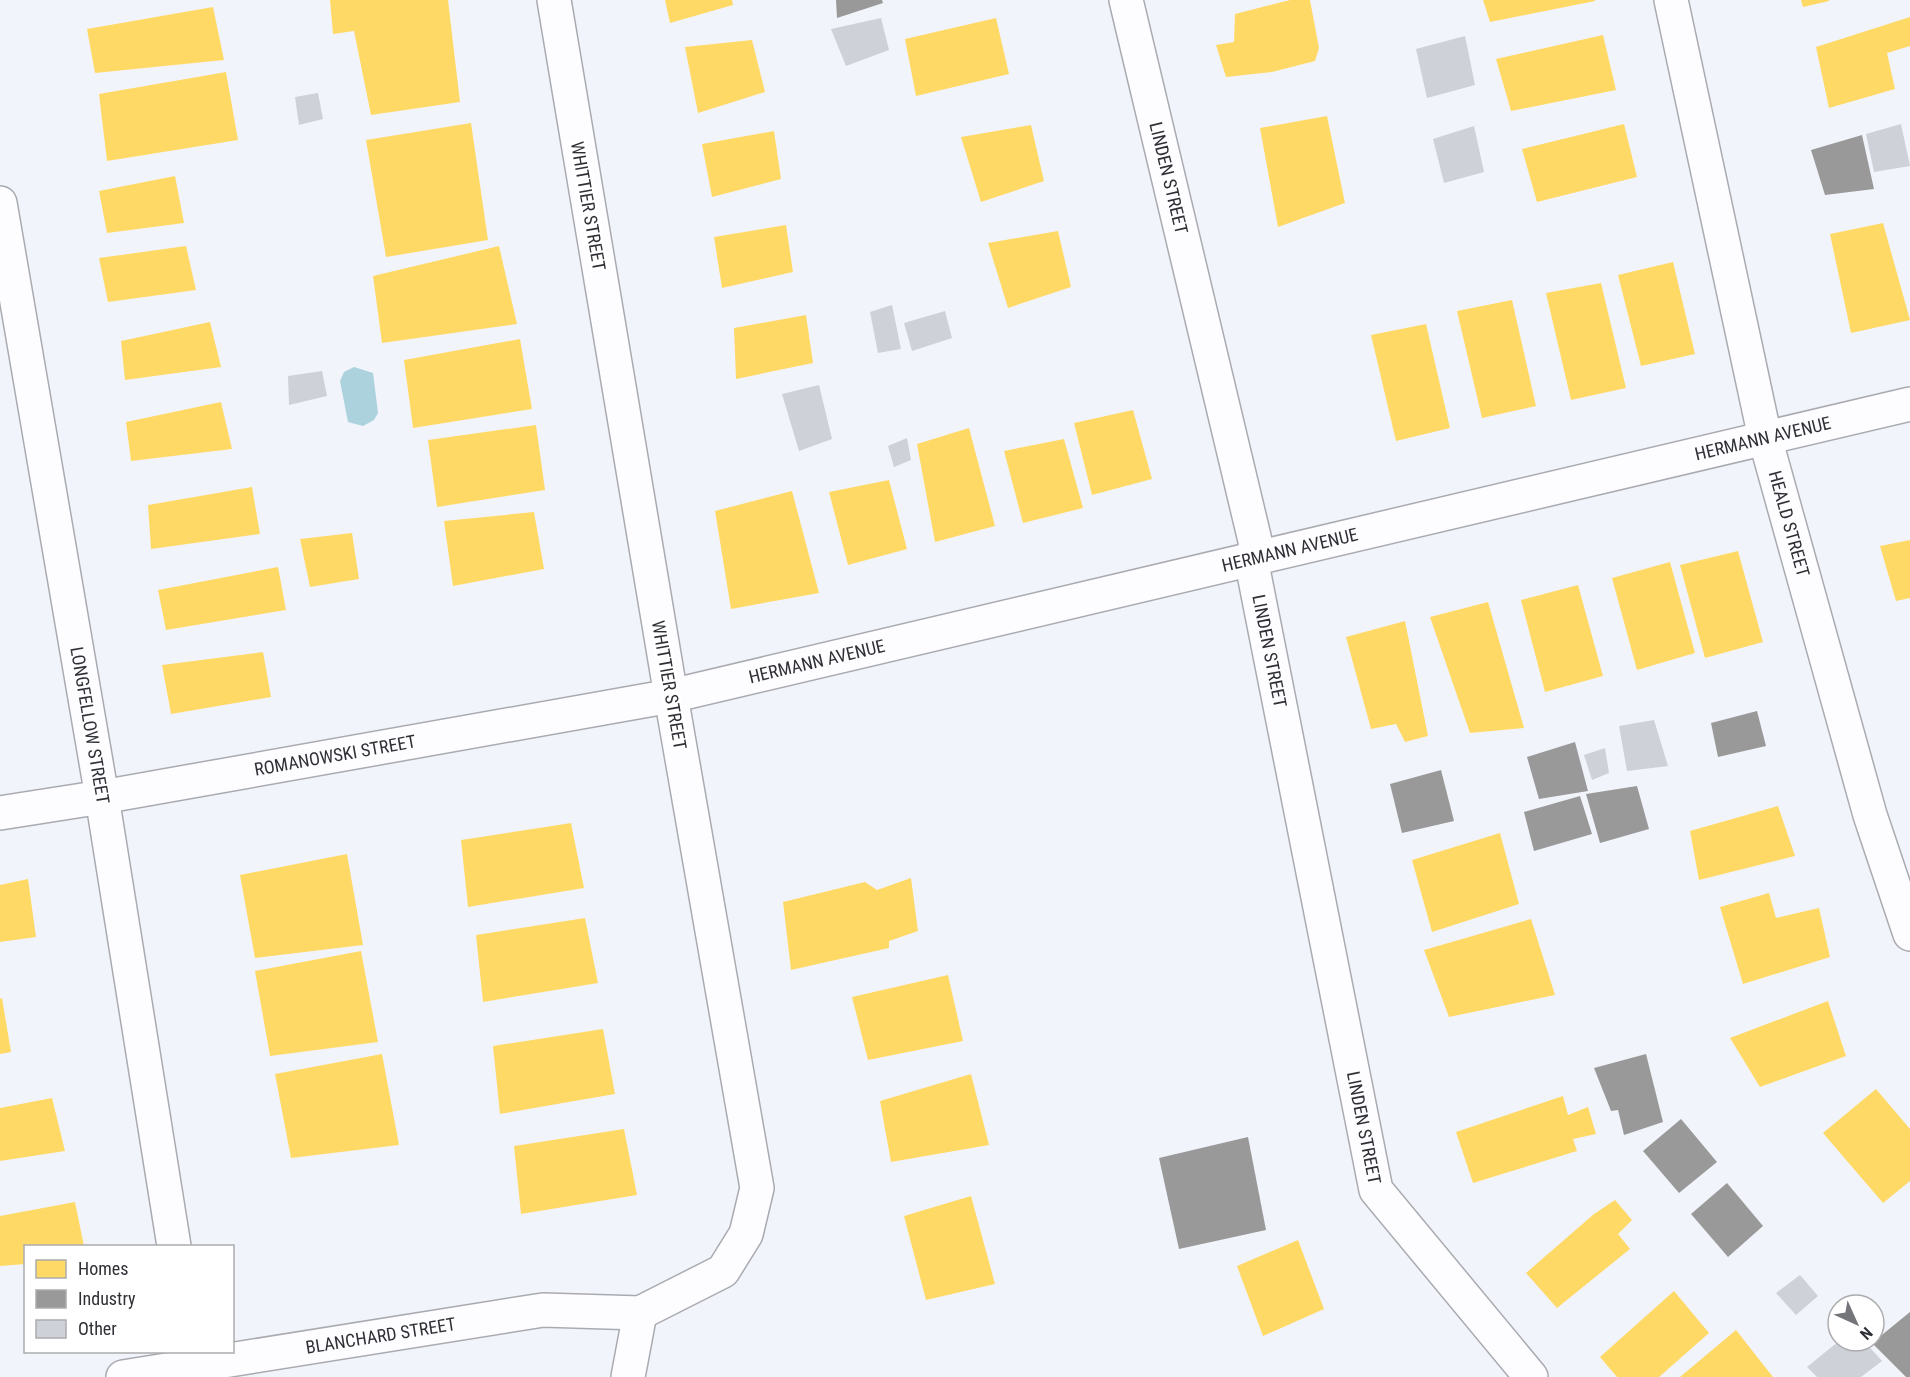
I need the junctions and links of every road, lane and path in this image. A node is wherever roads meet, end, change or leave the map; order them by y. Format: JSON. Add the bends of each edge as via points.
{"nodes":[{"id":1,"x":554,"y":0,"type":"edge"},
{"id":2,"x":1126,"y":0,"type":"edge"},
{"id":3,"x":1671,"y":0,"type":"edge"},
{"id":4,"x":0,"y":203,"type":"edge"},
{"id":5,"x":1910,"y":404,"type":"edge"},
{"id":6,"x":1765,"y":438,"type":"junction"},
{"id":7,"x":1251,"y":559,"type":"junction"},
{"id":8,"x":671,"y":696,"type":"junction"},
{"id":9,"x":102,"y":797,"type":"junction"},
{"id":10,"x":0,"y":813,"type":"edge"},
{"id":11,"x":1910,"y":934,"type":"edge"},
{"id":12,"x":174,"y":1245,"type":"edge"},
{"id":13,"x":640,"y":1313,"type":"junction"},
{"id":14,"x":191,"y":1359,"type":"edge"},
{"id":15,"x":123,"y":1377,"type":"edge"},
{"id":16,"x":628,"y":1377,"type":"edge"},
{"id":17,"x":1530,"y":1377,"type":"edge"}],
"edges":[{"from":1,"to":8,"type":"street","name":"WHITTIER STREET"},
{"from":2,"to":7,"type":"street","name":"LINDEN STREET","via":[[1256,544]]},
{"from":3,"to":6,"type":"street","name":"HEALD STREET"},
{"from":4,"to":9,"type":"street","name":"LONGFELLOW STREET"},
{"from":5,"to":6,"type":"street","name":"HERMANN AVENUE"},
{"from":6,"to":7,"type":"street","name":"HERMANN AVENUE"},
{"from":6,"to":11,"type":"street","name":"HEALD STREET","via":[[1870,815]]},
{"from":7,"to":8,"type":"street","name":"HERMANN AVENUE"},
{"from":7,"to":17,"type":"street","name":"LINDEN STREET","via":[[1376,1190]]},
{"from":8,"to":9,"type":"street","name":"ROMANOWSKI STREET"},
{"from":8,"to":13,"type":"street","name":"WHITTIER STREET","via":[[757,1188],[746,1234],[723,1271]]},
{"from":9,"to":10,"type":"street","name":"ROMANOWSKI STREET"},
{"from":9,"to":12,"type":"street","name":"LONGFELLOW STREET"},
{"from":13,"to":14,"type":"street","name":"BLANCHARD STREET","via":[[543,1310]]},
{"from":13,"to":16,"type":"street"},
{"from":14,"to":15,"type":"street","name":"BLANCHARD STREET"}]}
